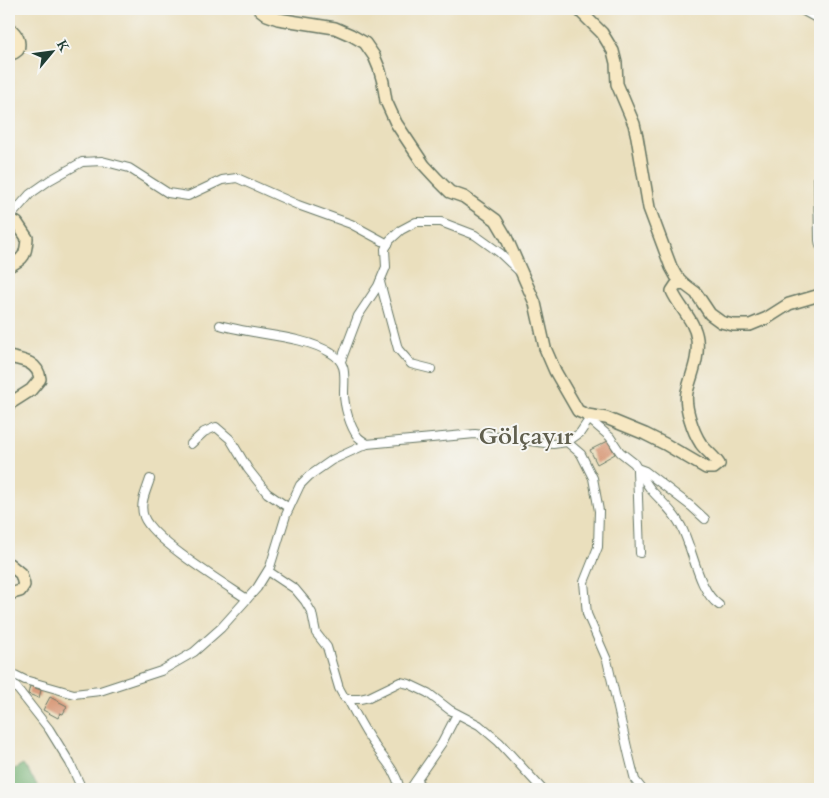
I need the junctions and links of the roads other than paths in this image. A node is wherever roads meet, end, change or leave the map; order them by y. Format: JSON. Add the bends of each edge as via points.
{"nodes":[{"id":1,"x":259,"y":9,"type":"edge"},
{"id":2,"x":578,"y":9,"type":"edge"},
{"id":3,"x":800,"y":9,"type":"edge"},
{"id":4,"x":820,"y":20,"type":"edge"},
{"id":5,"x":9,"y":28,"type":"edge"},
{"id":6,"x":9,"y":53,"type":"edge"},
{"id":7,"x":820,"y":166,"type":"edge"},
{"id":8,"x":9,"y":219,"type":"edge"},
{"id":9,"x":388,"y":244,"type":"junction"},
{"id":10,"x":820,"y":246,"type":"edge"},
{"id":11,"x":9,"y":266,"type":"edge"},
{"id":12,"x":523,"y":275,"type":"junction"},
{"id":13,"x":380,"y":282,"type":"junction"},
{"id":14,"x":684,"y":284,"type":"junction"},
{"id":15,"x":820,"y":295,"type":"edge"},
{"id":16,"x":220,"y":325,"type":"dead end"},
{"id":17,"x":9,"y":357,"type":"edge"},
{"id":18,"x":341,"y":361,"type":"junction"},
{"id":19,"x":431,"y":369,"type":"dead end"},
{"id":20,"x":9,"y":404,"type":"edge"},
{"id":21,"x":590,"y":417,"type":"junction"},
{"id":22,"x":567,"y":442,"type":"junction"},
{"id":23,"x":191,"y":444,"type":"dead end"},
{"id":24,"x":367,"y":444,"type":"junction"},
{"id":25,"x":637,"y":468,"type":"junction"},
{"id":26,"x":150,"y":479,"type":"dead end"},
{"id":27,"x":289,"y":508,"type":"junction"},
{"id":28,"x":705,"y":519,"type":"dead end"},
{"id":29,"x":640,"y":553,"type":"dead end"},
{"id":30,"x":9,"y":564,"type":"edge"},
{"id":31,"x":268,"y":570,"type":"junction"},
{"id":32,"x":9,"y":594,"type":"edge"},
{"id":33,"x":247,"y":599,"type":"junction"},
{"id":34,"x":718,"y":605,"type":"dead end"},
{"id":35,"x":9,"y":672,"type":"edge"},
{"id":36,"x":9,"y":678,"type":"edge"},
{"id":37,"x":347,"y":698,"type":"junction"},
{"id":38,"x":457,"y":714,"type":"junction"},
{"id":39,"x":416,"y":781,"type":"junction"},
{"id":40,"x":82,"y":789,"type":"edge"},
{"id":41,"x":400,"y":789,"type":"edge"},
{"id":42,"x":410,"y":789,"type":"edge"},
{"id":43,"x":425,"y":789,"type":"edge"},
{"id":44,"x":542,"y":789,"type":"edge"},
{"id":45,"x":642,"y":789,"type":"edge"}],
"edges":[{"from":1,"to":12,"type":"street","via":[[278,19],[335,28],[365,44],[379,68],[392,115],[410,145],[443,186],[464,196],[496,220]]},
{"from":2,"to":14,"type":"street","via":[[593,22],[613,51],[617,84],[638,137],[649,208],[671,267]]},
{"from":3,"to":4,"type":"street"},
{"from":5,"to":6,"type":"street","via":[[20,44],[18,50]]},
{"from":7,"to":10,"type":"street"},
{"from":8,"to":9,"type":"street","via":[[30,194],[50,180],[82,162],[102,161],[129,168],[175,195],[188,196],[222,180],[237,178],[351,224]]},
{"from":8,"to":11,"type":"street","via":[[17,223],[27,238],[22,259]]},
{"from":9,"to":12,"type":"street","via":[[401,230],[416,222],[441,222],[476,235]]},
{"from":9,"to":13,"type":"street","via":[[385,249],[386,267]]},
{"from":12,"to":21,"type":"street","via":[[535,303],[545,348],[556,372],[578,411]]},
{"from":13,"to":18,"type":"street","via":[[358,316]]},
{"from":13,"to":19,"type":"street","via":[[398,349],[411,364]]},
{"from":14,"to":15,"type":"street","via":[[696,293],[710,314],[733,325],[750,325],[789,304]]},
{"from":14,"to":21,"type":"street","via":[[676,285],[672,291],[694,327],[697,338],[698,358],[687,393],[690,421],[701,444],[719,464],[706,468],[631,428],[606,418]]},
{"from":16,"to":18,"type":"street","via":[[310,344],[331,352]]},
{"from":17,"to":20,"type":"street","via":[[32,364],[38,369],[40,379],[31,390]]},
{"from":18,"to":24,"type":"street","via":[[350,422],[358,437]]},
{"from":21,"to":22,"type":"street","via":[[580,433]]},
{"from":21,"to":25,"type":"street"},
{"from":22,"to":24,"type":"street","via":[[553,444],[475,434]]},
{"from":22,"to":45,"type":"street","via":[[581,454],[593,478],[599,511],[598,548],[584,582],[587,614],[608,660],[635,780]]},
{"from":23,"to":27,"type":"street","via":[[216,426],[230,439],[248,470],[267,493]]},
{"from":24,"to":27,"type":"street","via":[[332,460],[309,476],[300,485]]},
{"from":25,"to":28,"type":"street"},
{"from":25,"to":29,"type":"street"},
{"from":25,"to":34,"type":"street","via":[[650,489],[674,513],[692,549],[698,574],[712,601]]},
{"from":26,"to":33,"type":"street","via":[[142,504],[144,517],[153,531]]},
{"from":27,"to":31,"type":"street"},
{"from":30,"to":32,"type":"street","via":[[21,574],[24,585],[20,591]]},
{"from":31,"to":33,"type":"street"},
{"from":31,"to":37,"type":"street","via":[[295,589],[305,601],[312,613],[316,633],[327,647],[339,688]]},
{"from":33,"to":35,"type":"street","via":[[194,652],[161,671],[100,691],[74,694]]},
{"from":36,"to":40,"type":"street","via":[[50,729]]},
{"from":37,"to":38,"type":"street","via":[[360,700],[400,682],[428,693]]},
{"from":37,"to":41,"type":"street","via":[[397,776]]},
{"from":38,"to":39,"type":"street"},
{"from":38,"to":44,"type":"street","via":[[499,742]]},
{"from":39,"to":42,"type":"street"},
{"from":39,"to":43,"type":"street"}]}
